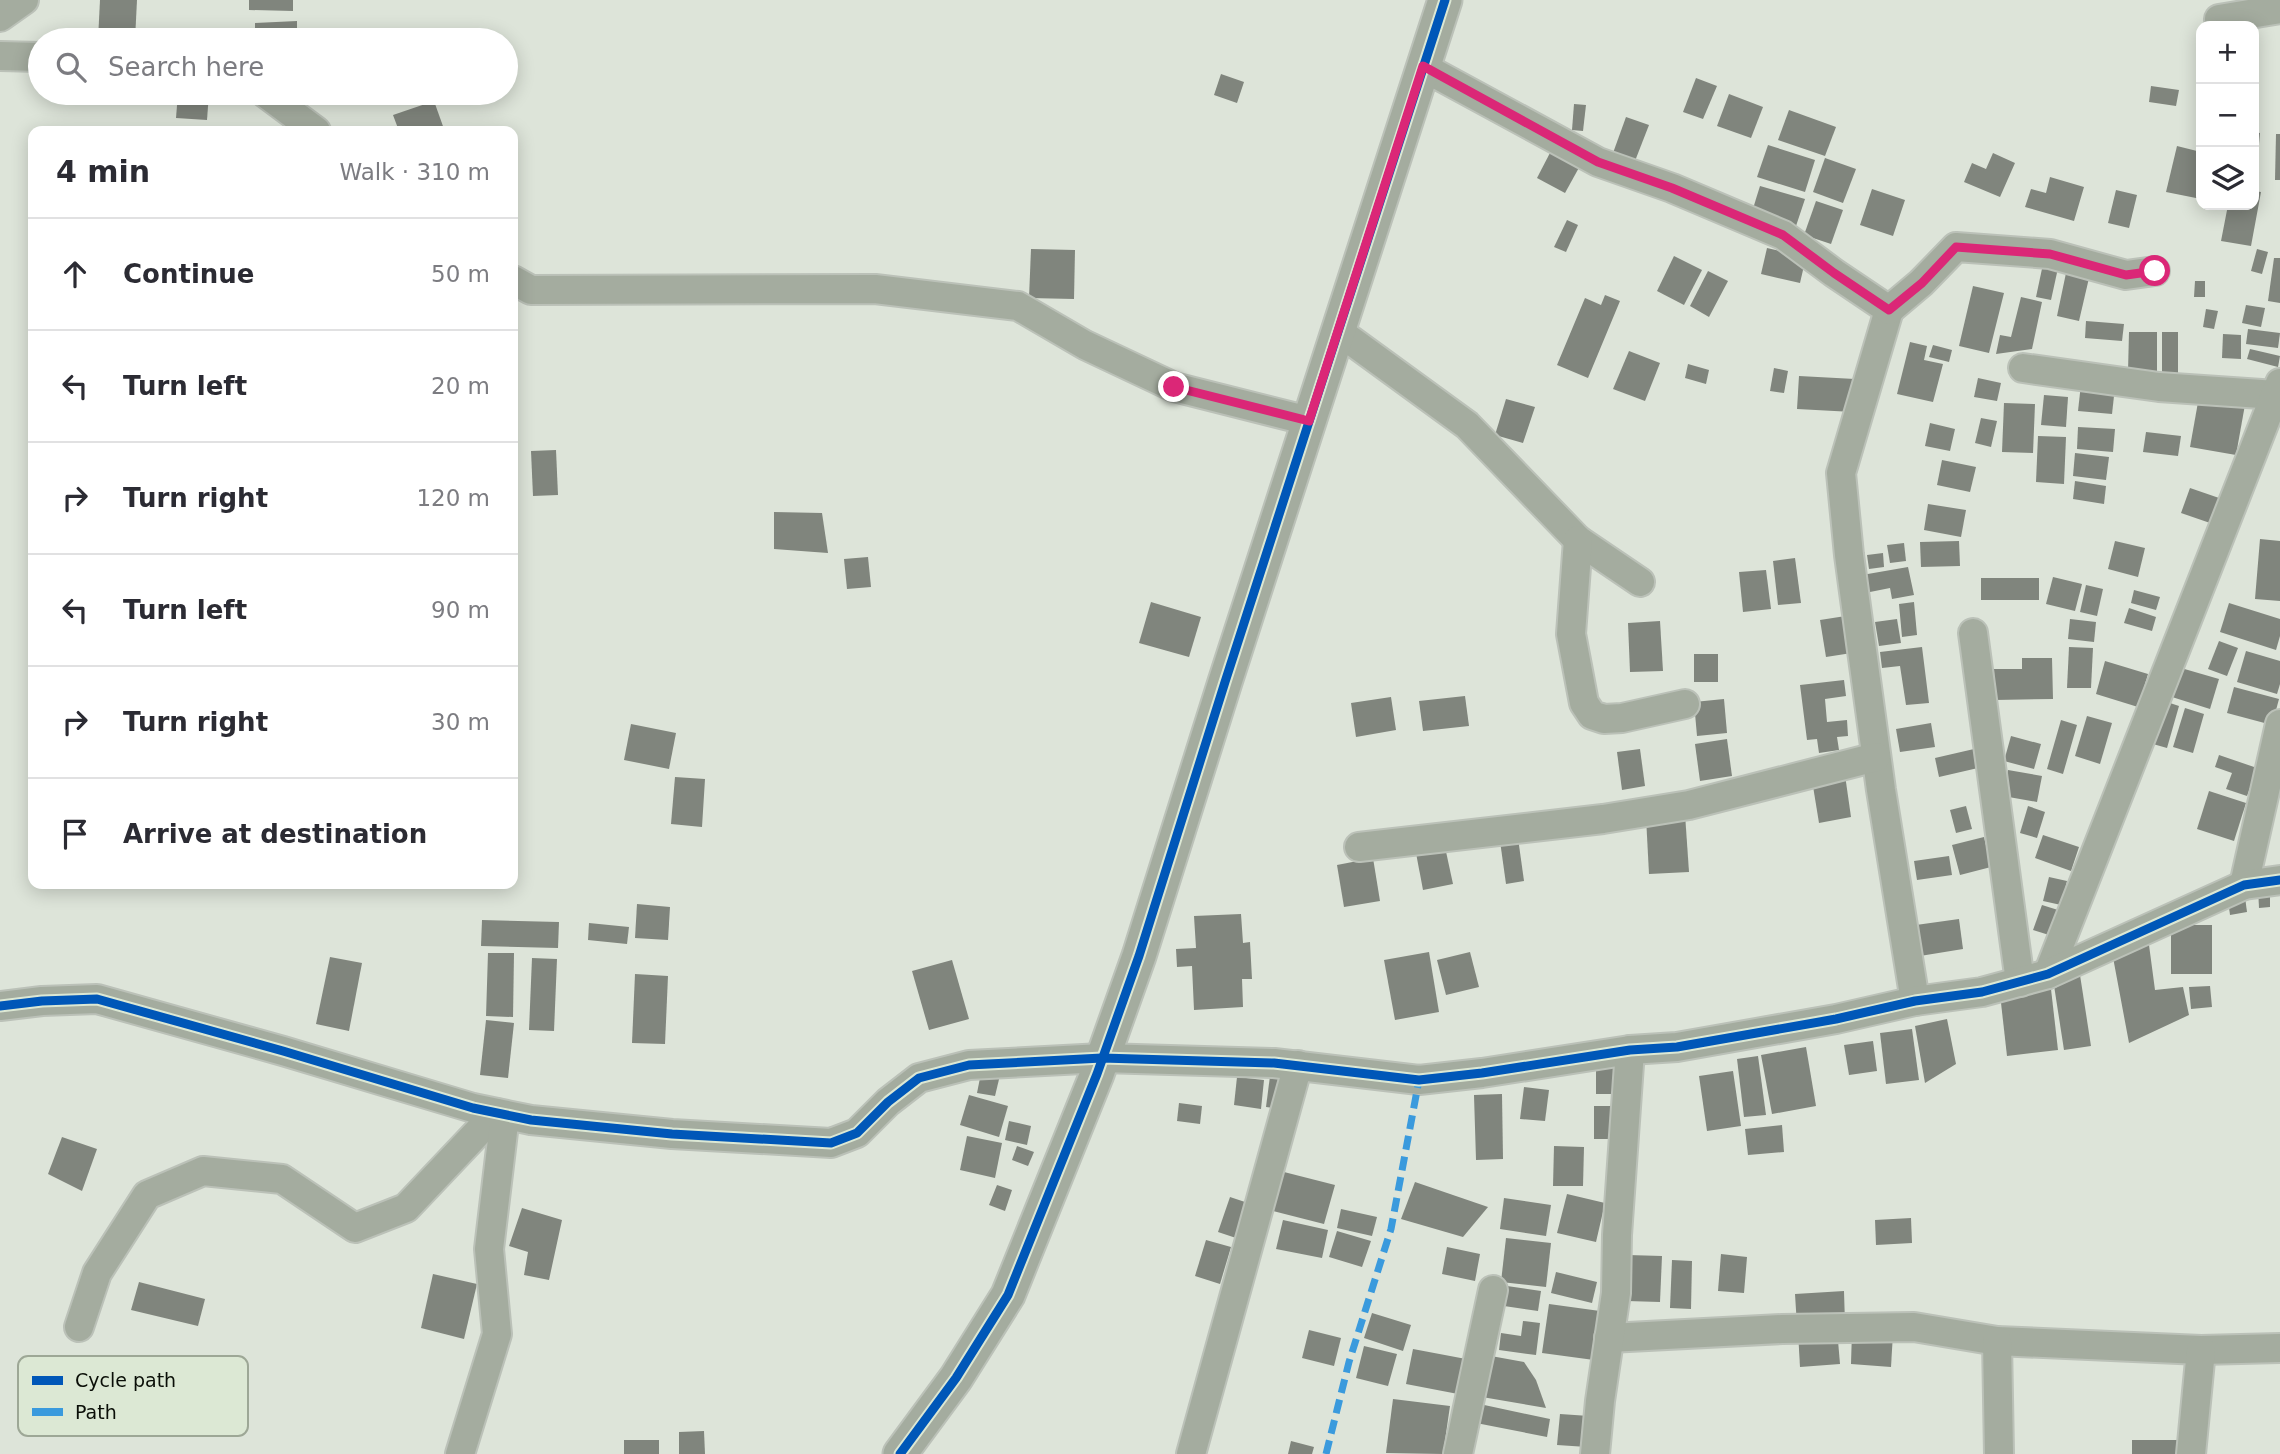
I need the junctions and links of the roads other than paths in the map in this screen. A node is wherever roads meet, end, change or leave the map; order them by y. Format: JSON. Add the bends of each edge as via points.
{"nodes":[{"id":1,"x":24,"y":0,"type":"edge"},
{"id":2,"x":1445,"y":0,"type":"edge"},
{"id":3,"x":2280,"y":9,"type":"edge"},
{"id":4,"x":0,"y":17,"type":"edge"},
{"id":5,"x":2219,"y":19,"type":"dead end"},
{"id":6,"x":0,"y":56,"type":"edge"},
{"id":7,"x":28,"y":57,"type":"edge"},
{"id":8,"x":1423,"y":66,"type":"junction"},
{"id":9,"x":281,"y":105,"type":"edge"},
{"id":10,"x":309,"y":126,"type":"edge"},
{"id":11,"x":2155,"y":271,"type":"dead end"},
{"id":12,"x":518,"y":284,"type":"edge"},
{"id":13,"x":1889,"y":310,"type":"junction"},
{"id":14,"x":1338,"y":331,"type":"junction"},
{"id":15,"x":2023,"y":368,"type":"dead end"},
{"id":16,"x":2278,"y":389,"type":"edge"},
{"id":17,"x":1309,"y":421,"type":"junction"},
{"id":18,"x":1578,"y":540,"type":"junction"},
{"id":19,"x":1640,"y":582,"type":"dead end"},
{"id":20,"x":1973,"y":633,"type":"dead end"},
{"id":21,"x":1685,"y":704,"type":"dead end"},
{"id":22,"x":2280,"y":724,"type":"edge"},
{"id":23,"x":1876,"y":757,"type":"junction"},
{"id":24,"x":1359,"y":847,"type":"dead end"},
{"id":25,"x":2280,"y":880,"type":"edge"},
{"id":26,"x":2244,"y":885,"type":"junction"},
{"id":27,"x":2048,"y":974,"type":"junction"},
{"id":28,"x":2020,"y":982,"type":"junction"},
{"id":29,"x":1915,"y":1000,"type":"junction"},
{"id":30,"x":0,"y":1006,"type":"edge"},
{"id":31,"x":1630,"y":1050,"type":"junction"},
{"id":32,"x":1102,"y":1058,"type":"junction"},
{"id":33,"x":1298,"y":1065,"type":"junction"},
{"id":34,"x":500,"y":1114,"type":"junction"},
{"id":35,"x":1493,"y":1290,"type":"dead end"},
{"id":36,"x":79,"y":1327,"type":"dead end"},
{"id":37,"x":1609,"y":1338,"type":"junction"},
{"id":38,"x":1997,"y":1341,"type":"junction"},
{"id":39,"x":2280,"y":1349,"type":"edge"},
{"id":40,"x":2201,"y":1350,"type":"junction"},
{"id":41,"x":460,"y":1454,"type":"edge"},
{"id":42,"x":900,"y":1454,"type":"edge"},
{"id":43,"x":1191,"y":1454,"type":"edge"},
{"id":44,"x":1458,"y":1454,"type":"edge"},
{"id":45,"x":1595,"y":1454,"type":"edge"},
{"id":46,"x":1999,"y":1454,"type":"edge"},
{"id":47,"x":2191,"y":1454,"type":"edge"}],
"edges":[{"from":1,"to":4,"type":"street"},
{"from":2,"to":8,"type":"street"},
{"from":3,"to":5,"type":"street"},
{"from":6,"to":7,"type":"street"},
{"from":8,"to":13,"type":"street","via":[[1598,162],[1783,235]]},
{"from":8,"to":14,"type":"street"},
{"from":9,"to":10,"type":"street"},
{"from":11,"to":13,"type":"street","via":[[2126,275],[2050,254],[1956,247]]},
{"from":12,"to":17,"type":"street","via":[[531,290],[875,289],[1017,306],[1174,387]]},
{"from":13,"to":23,"type":"street","via":[[1841,473]]},
{"from":14,"to":17,"type":"street"},
{"from":14,"to":18,"type":"street","via":[[1467,425]]},
{"from":15,"to":16,"type":"street","via":[[2159,387]]},
{"from":16,"to":27,"type":"street"},
{"from":17,"to":32,"type":"street","via":[[1139,956]]},
{"from":18,"to":19,"type":"street"},
{"from":18,"to":21,"type":"street","via":[[1571,634],[1584,703],[1592,715],[1604,719]]},
{"from":20,"to":28,"type":"street"},
{"from":22,"to":26,"type":"street"},
{"from":23,"to":24,"type":"street","via":[[1689,805]]},
{"from":23,"to":29,"type":"street"},
{"from":25,"to":26,"type":"street"},
{"from":26,"to":27,"type":"street"},
{"from":27,"to":28,"type":"street"},
{"from":28,"to":29,"type":"street"},
{"from":29,"to":31,"type":"street","via":[[1677,1047]]},
{"from":30,"to":34,"type":"street","via":[[97,999]]},
{"from":31,"to":33,"type":"street","via":[[1419,1080]]},
{"from":31,"to":37,"type":"street","via":[[1616,1293]]},
{"from":32,"to":33,"type":"street"},
{"from":32,"to":34,"type":"street","via":[[969,1065],[919,1077],[856,1133],[831,1143],[672,1134]]},
{"from":32,"to":42,"type":"street","via":[[1008,1295],[956,1378]]},
{"from":33,"to":43,"type":"street"},
{"from":34,"to":36,"type":"street","via":[[407,1208],[355,1227],[282,1179],[203,1171],[147,1195],[97,1273]]},
{"from":34,"to":41,"type":"street","via":[[489,1249],[498,1334]]},
{"from":35,"to":44,"type":"street"},
{"from":37,"to":38,"type":"street","via":[[1914,1326]]},
{"from":37,"to":45,"type":"street"},
{"from":38,"to":40,"type":"street"},
{"from":38,"to":46,"type":"street"},
{"from":39,"to":40,"type":"street"},
{"from":40,"to":47,"type":"street"}]}
